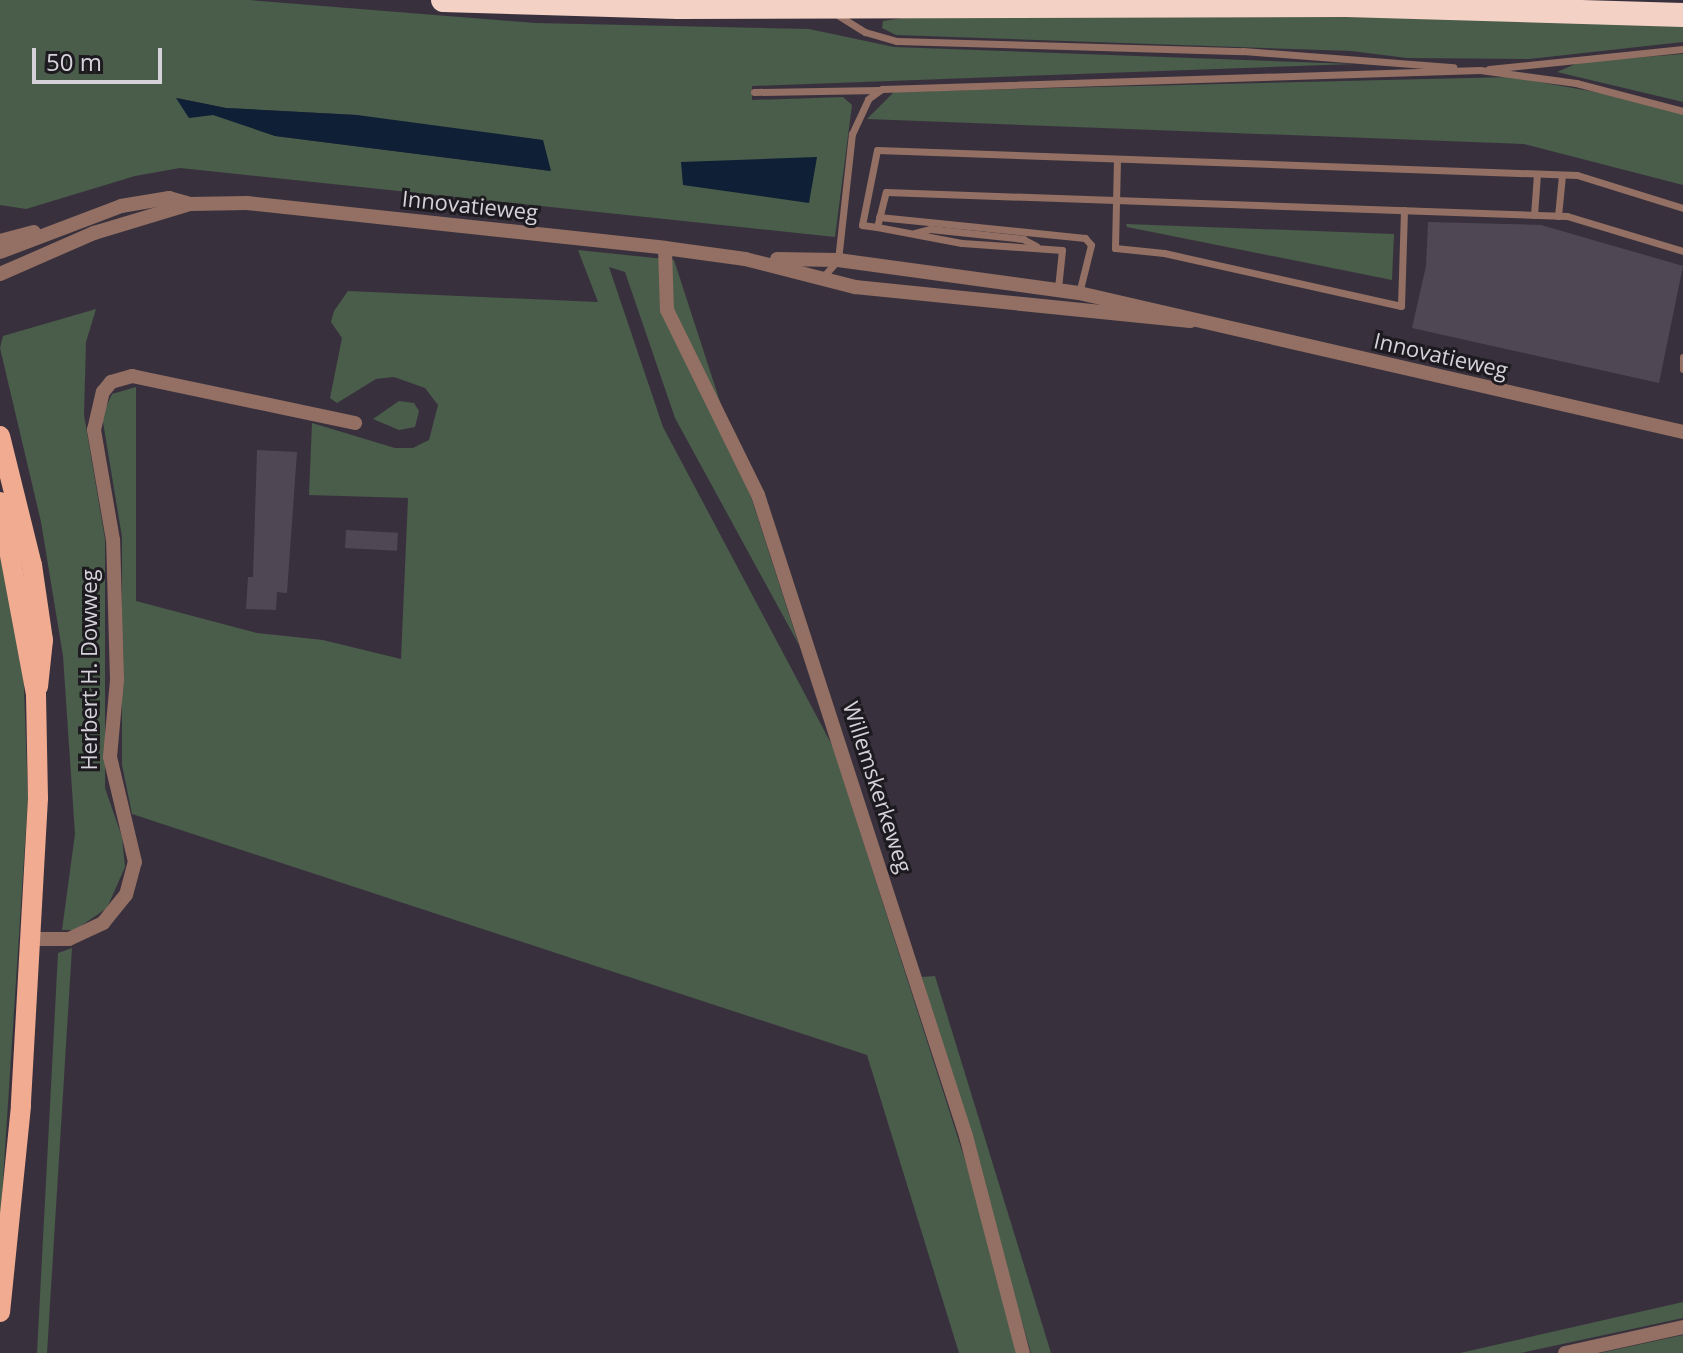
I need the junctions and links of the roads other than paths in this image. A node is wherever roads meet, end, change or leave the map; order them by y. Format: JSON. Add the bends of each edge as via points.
{"nodes":[{"id":1,"x":443,"y":0,"type":"edge"},
{"id":2,"x":825,"y":6,"type":"junction"},
{"id":3,"x":1683,"y":15,"type":"edge"},
{"id":4,"x":1683,"y":49,"type":"edge"},
{"id":5,"x":1480,"y":70,"type":"junction"},
{"id":6,"x":882,"y":89,"type":"junction"},
{"id":7,"x":754,"y":92,"type":"dead end"},
{"id":8,"x":1683,"y":111,"type":"edge"},
{"id":9,"x":1117,"y":159,"type":"junction"},
{"id":10,"x":1537,"y":174,"type":"junction"},
{"id":11,"x":1562,"y":175,"type":"junction"},
{"id":12,"x":1116,"y":201,"type":"junction"},
{"id":13,"x":190,"y":204,"type":"junction"},
{"id":14,"x":1683,"y":208,"type":"edge"},
{"id":15,"x":1404,"y":210,"type":"junction"},
{"id":16,"x":1534,"y":215,"type":"junction"},
{"id":17,"x":1558,"y":216,"type":"junction"},
{"id":18,"x":879,"y":217,"type":"junction"},
{"id":19,"x":916,"y":220,"type":"junction"},
{"id":20,"x":877,"y":227,"type":"junction"},
{"id":21,"x":930,"y":229,"type":"junction"},
{"id":22,"x":51,"y":231,"type":"junction"},
{"id":23,"x":1038,"y":232,"type":"junction"},
{"id":24,"x":912,"y":233,"type":"junction"},
{"id":25,"x":1023,"y":239,"type":"junction"},
{"id":26,"x":0,"y":241,"type":"edge"},
{"id":27,"x":1038,"y":247,"type":"junction"},
{"id":28,"x":665,"y":248,"type":"junction"},
{"id":29,"x":1683,"y":251,"type":"edge"},
{"id":30,"x":0,"y":252,"type":"edge"},
{"id":31,"x":745,"y":259,"type":"junction"},
{"id":32,"x":838,"y":260,"type":"junction"},
{"id":33,"x":0,"y":274,"type":"edge"},
{"id":34,"x":823,"y":277,"type":"junction"},
{"id":35,"x":1058,"y":289,"type":"junction"},
{"id":36,"x":1079,"y":293,"type":"junction"},
{"id":37,"x":1054,"y":307,"type":"junction"},
{"id":38,"x":1071,"y":310,"type":"junction"},
{"id":39,"x":1190,"y":321,"type":"junction"},
{"id":40,"x":1683,"y":357,"type":"edge"},
{"id":41,"x":1683,"y":369,"type":"edge"},
{"id":42,"x":355,"y":423,"type":"dead end"},
{"id":43,"x":1683,"y":432,"type":"edge"},
{"id":44,"x":0,"y":436,"type":"edge"},
{"id":45,"x":0,"y":502,"type":"edge"},
{"id":46,"x":36,"y":695,"type":"junction"},
{"id":47,"x":31,"y":939,"type":"junction"},
{"id":48,"x":0,"y":1312,"type":"edge"},
{"id":49,"x":1683,"y":1327,"type":"edge"},
{"id":50,"x":1023,"y":1353,"type":"edge"},
{"id":51,"x":1565,"y":1353,"type":"edge"}],
"edges":[{"from":1,"to":2,"type":"highway","via":[[555,6]]},
{"from":2,"to":3,"type":"highway","via":[[1331,4]]},
{"from":2,"to":5,"type":"lane","via":[[865,32],[897,41],[1243,51]]},
{"from":4,"to":5,"type":"lane"},
{"from":5,"to":6,"type":"lane"},
{"from":5,"to":8,"type":"lane","via":[[1576,83]]},
{"from":6,"to":7,"type":"lane"},
{"from":6,"to":32,"type":"lane","via":[[868,99],[852,134]]},
{"from":9,"to":10,"type":"lane"},
{"from":9,"to":12,"type":"lane"},
{"from":9,"to":20,"type":"lane","via":[[877,150],[862,225]]},
{"from":10,"to":11,"type":"lane"},
{"from":10,"to":16,"type":"lane"},
{"from":11,"to":14,"type":"lane"},
{"from":11,"to":17,"type":"lane"},
{"from":12,"to":15,"type":"lane"},
{"from":12,"to":15,"type":"lane","via":[[1115,248],[1164,253],[1401,306]]},
{"from":12,"to":18,"type":"lane","via":[[886,192]]},
{"from":13,"to":22,"type":"street","name":"Innovatieweg","via":[[169,198],[142,200]]},
{"from":13,"to":28,"type":"street","name":"Innovatieweg","via":[[247,203]]},
{"from":13,"to":33,"type":"street","name":"Innovatieweg","via":[[94,233]]},
{"from":15,"to":16,"type":"lane"},
{"from":16,"to":17,"type":"lane"},
{"from":17,"to":29,"type":"lane"},
{"from":18,"to":19,"type":"lane"},
{"from":18,"to":20,"type":"lane"},
{"from":19,"to":21,"type":"lane"},
{"from":19,"to":23,"type":"lane"},
{"from":20,"to":24,"type":"lane"},
{"from":21,"to":24,"type":"lane"},
{"from":21,"to":25,"type":"lane"},
{"from":22,"to":26,"type":"street","name":"Innovatieweg"},
{"from":22,"to":30,"type":"street","name":"Innovatieweg"},
{"from":23,"to":25,"type":"lane"},
{"from":23,"to":36,"type":"lane","via":[[1085,238],[1091,245]]},
{"from":24,"to":27,"type":"lane","via":[[962,243]]},
{"from":25,"to":27,"type":"lane"},
{"from":27,"to":35,"type":"lane","via":[[1062,250]]},
{"from":28,"to":31,"type":"street","name":"Innovatieweg"},
{"from":28,"to":50,"type":"street","name":"Willemskerkeweg","via":[[662,286],[667,310],[758,495],[966,1136]]},
{"from":31,"to":32,"type":"street","name":"Innovatieweg"},
{"from":31,"to":34,"type":"street","name":"Innovatieweg"},
{"from":32,"to":34,"type":"lane"},
{"from":32,"to":35,"type":"street","name":"Innovatieweg"},
{"from":34,"to":37,"type":"street","name":"Innovatieweg","via":[[855,287]]},
{"from":35,"to":36,"type":"street","name":"Innovatieweg"},
{"from":35,"to":37,"type":"street"},
{"from":36,"to":38,"type":"street"},
{"from":36,"to":39,"type":"street","name":"Innovatieweg"},
{"from":37,"to":38,"type":"street","name":"Innovatieweg"},
{"from":38,"to":39,"type":"street","name":"Innovatieweg"},
{"from":39,"to":43,"type":"street","name":"Innovatieweg"},
{"from":40,"to":41,"type":"lane"},
{"from":42,"to":47,"type":"street","name":"Herbert H. Dowweg","via":[[132,376],[111,382],[98,404],[94,430],[113,540],[117,680],[110,757],[135,862],[126,895],[103,923],[69,939]]},
{"from":44,"to":46,"type":"main road","name":"Herbert H. Dowweg","via":[[32,565],[43,640]]},
{"from":45,"to":46,"type":"main road","name":"Herbert H. Dowweg"},
{"from":46,"to":47,"type":"main road","name":"Herbert H. Dowweg"},
{"from":47,"to":48,"type":"main road","name":"Herbert H. Dowweg"},
{"from":49,"to":51,"type":"street"}]}
